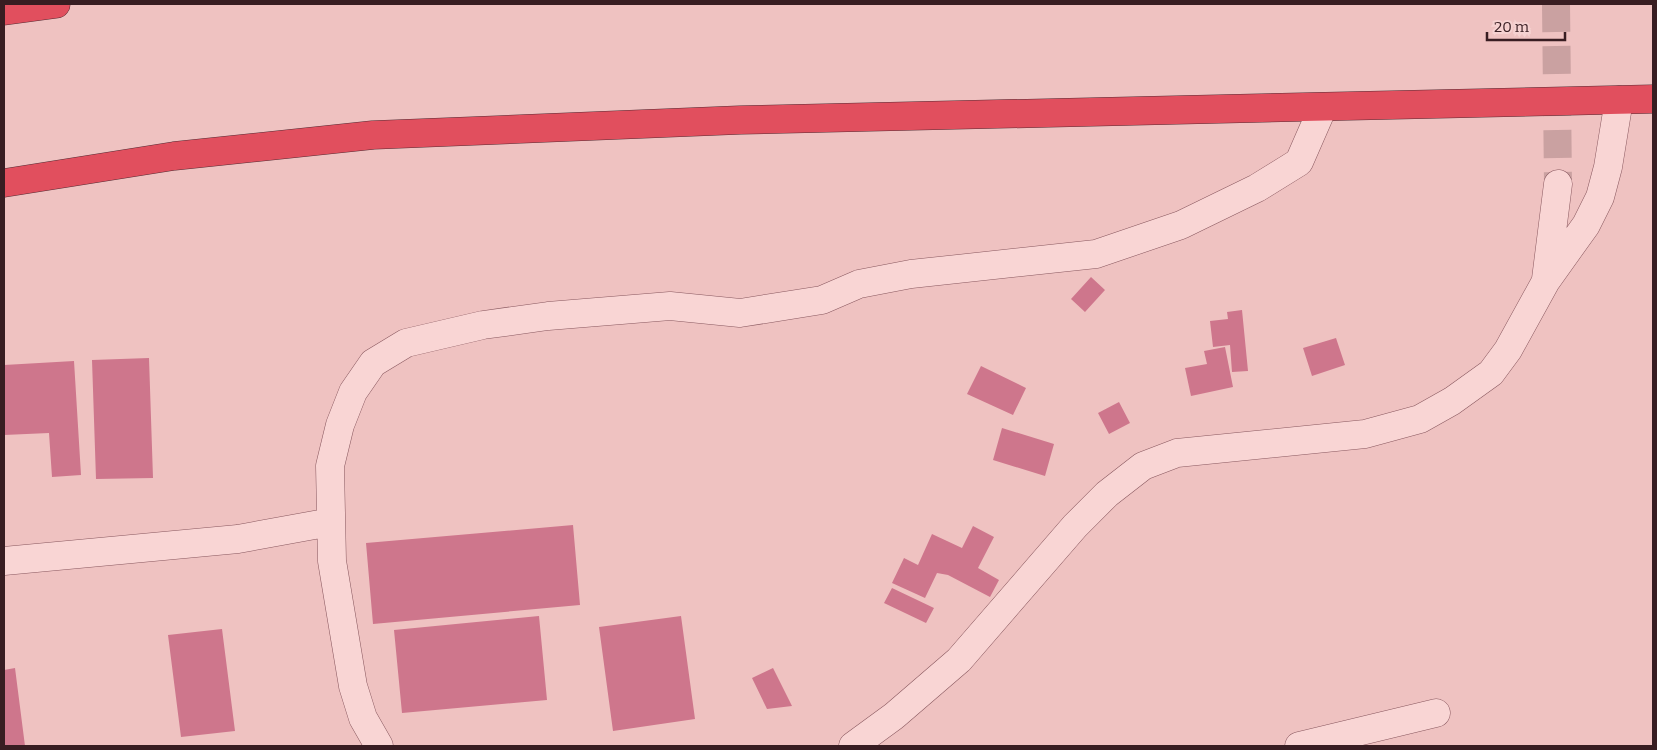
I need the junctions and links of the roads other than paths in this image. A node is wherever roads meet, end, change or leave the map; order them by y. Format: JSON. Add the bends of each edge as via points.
{"nodes":[{"id":1,"x":56,"y":4,"type":"edge"},
{"id":2,"x":4,"y":11,"type":"edge"},
{"id":3,"x":1653,"y":99,"type":"edge"},
{"id":4,"x":1619,"y":100,"type":"junction"},
{"id":5,"x":1322,"y":107,"type":"junction"},
{"id":6,"x":4,"y":183,"type":"edge"},
{"id":7,"x":1558,"y":184,"type":"tunnel mouth"},
{"id":8,"x":1546,"y":281,"type":"junction"},
{"id":9,"x":331,"y":522,"type":"junction"},
{"id":10,"x":4,"y":561,"type":"edge"},
{"id":11,"x":1436,"y":713,"type":"dead end"},
{"id":12,"x":379,"y":746,"type":"edge"},
{"id":13,"x":853,"y":746,"type":"edge"},
{"id":14,"x":1299,"y":746,"type":"edge"}],
"edges":[{"from":1,"to":2,"type":"highway"},
{"from":3,"to":4,"type":"highway"},
{"from":4,"to":5,"type":"highway"},
{"from":4,"to":8,"type":"street","via":[[1600,197],[1586,225]]},
{"from":5,"to":6,"type":"highway","via":[[740,120],[373,135],[174,156]]},
{"from":5,"to":9,"type":"street","via":[[1299,162],[1257,188],[1181,225],[1096,254],[911,274],[859,284],[822,300],[740,312],[670,306],[548,316],[483,325],[406,343],[373,363],[352,392],[330,466]]},
{"from":7,"to":8,"type":"street"},
{"from":8,"to":13,"type":"street","via":[[1508,350],[1491,373],[1420,419],[1365,434],[1178,453],[1144,466],[1107,494],[1074,526],[959,660],[894,716]]},
{"from":9,"to":10,"type":"street","via":[[238,539]]},
{"from":9,"to":12,"type":"street","via":[[332,561],[353,686],[363,718]]},
{"from":11,"to":14,"type":"street"}]}
